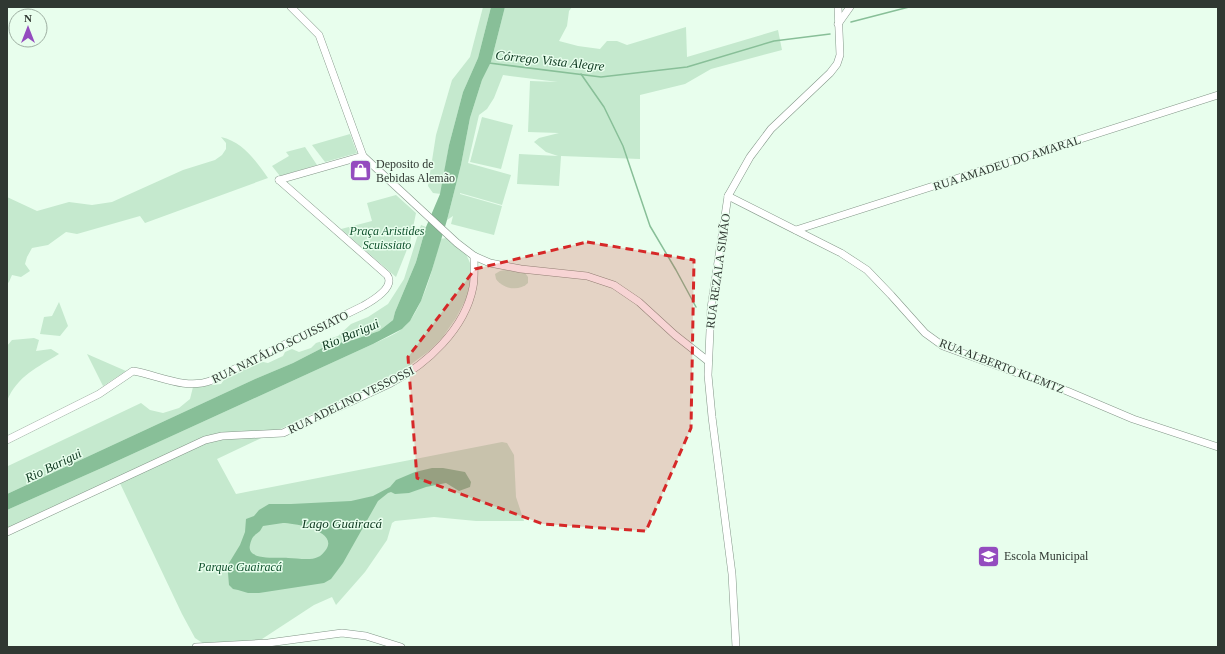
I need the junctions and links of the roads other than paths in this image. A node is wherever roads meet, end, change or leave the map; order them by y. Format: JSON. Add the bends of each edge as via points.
{"nodes":[{"id":1,"x":291,"y":7,"type":"edge"},
{"id":2,"x":838,"y":7,"type":"edge"},
{"id":3,"x":850,"y":7,"type":"edge"},
{"id":4,"x":838,"y":24,"type":"junction"},
{"id":5,"x":1218,"y":95,"type":"edge"},
{"id":6,"x":364,"y":156,"type":"junction"},
{"id":7,"x":728,"y":196,"type":"junction"},
{"id":8,"x":796,"y":230,"type":"junction"},
{"id":9,"x":474,"y":256,"type":"junction"},
{"id":10,"x":708,"y":361,"type":"junction"},
{"id":11,"x":7,"y":440,"type":"edge"},
{"id":12,"x":1218,"y":447,"type":"edge"},
{"id":13,"x":7,"y":532,"type":"edge"},
{"id":14,"x":196,"y":647,"type":"edge"},
{"id":15,"x":402,"y":647,"type":"edge"},
{"id":16,"x":736,"y":647,"type":"edge"}],
"edges":[{"from":1,"to":6,"type":"street","via":[[319,36]]},
{"from":2,"to":4,"type":"street","name":"RUA REZALA SIMÃO"},
{"from":3,"to":4,"type":"street"},
{"from":4,"to":7,"type":"street","name":"RUA REZALA SIMÃO","via":[[840,55],[837,64],[771,129],[750,157]]},
{"from":5,"to":8,"type":"street","name":"RUA AMADEU DO AMARAL"},
{"from":6,"to":9,"type":"street"},
{"from":6,"to":11,"type":"street","name":"RUA NATÁLIO SCUISSIATO","via":[[279,180],[387,275],[389,283],[370,303],[200,384],[133,371],[99,394]]},
{"from":7,"to":8,"type":"street","name":"RUA ALBERTO KLEMTZ"},
{"from":7,"to":10,"type":"street","name":"RUA REZALA SIMÃO","via":[[711,308]]},
{"from":8,"to":12,"type":"street","name":"RUA ALBERTO KLEMTZ","via":[[841,253],[867,270],[925,334],[944,346],[1133,418]]},
{"from":9,"to":10,"type":"street","via":[[496,265],[587,276],[614,285],[639,302],[671,332]]},
{"from":9,"to":13,"type":"street","name":"RUA ADELINO VESSOSSI","via":[[474,285],[461,316],[436,351],[407,374],[283,433],[222,436],[205,440]]},
{"from":10,"to":16,"type":"street","name":"RUA REZALA SIMÃO","via":[[733,580]]},
{"from":14,"to":15,"type":"street","via":[[342,633],[366,636]]}]}
